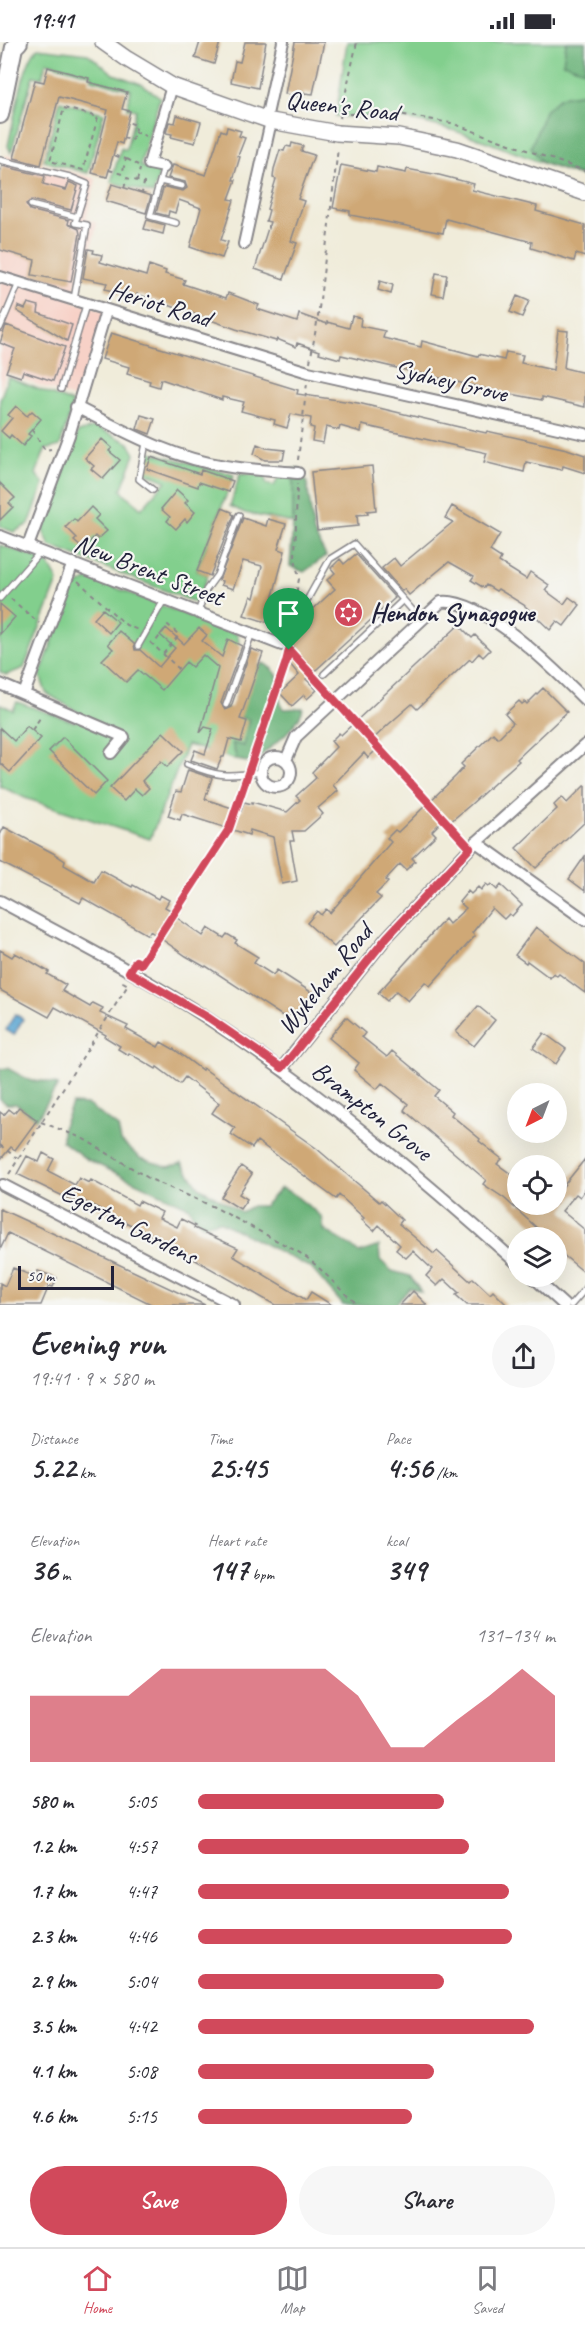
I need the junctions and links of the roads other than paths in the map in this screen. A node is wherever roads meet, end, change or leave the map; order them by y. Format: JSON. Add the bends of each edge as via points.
{"nodes":[{"id":1,"x":103,"y":42,"type":"edge"},
{"id":2,"x":283,"y":42,"type":"edge"},
{"id":3,"x":15,"y":44,"type":"edge"},
{"id":4,"x":172,"y":86,"type":"junction"},
{"id":5,"x":0,"y":115,"type":"edge"},
{"id":6,"x":269,"y":120,"type":"junction"},
{"id":7,"x":0,"y":160,"type":"edge"},
{"id":8,"x":164,"y":167,"type":"joint"},
{"id":9,"x":160,"y":181,"type":"junction"},
{"id":10,"x":182,"y":186,"type":"dead end"},
{"id":11,"x":585,"y":192,"type":"edge"},
{"id":12,"x":31,"y":205,"type":"dead end"},
{"id":13,"x":77,"y":217,"type":"junction"},
{"id":14,"x":176,"y":223,"type":"dead end"},
{"id":15,"x":244,"y":244,"type":"dead end"},
{"id":16,"x":0,"y":277,"type":"edge"},
{"id":17,"x":19,"y":283,"type":"junction"},
{"id":18,"x":73,"y":301,"type":"junction"},
{"id":19,"x":86,"y":305,"type":"junction"},
{"id":20,"x":106,"y":311,"type":"junction"},
{"id":21,"x":0,"y":328,"type":"edge"},
{"id":22,"x":308,"y":372,"type":"joint"},
{"id":23,"x":61,"y":389,"type":"dead end"},
{"id":24,"x":76,"y":407,"type":"junction"},
{"id":25,"x":585,"y":434,"type":"edge"},
{"id":26,"x":146,"y":443,"type":"junction"},
{"id":27,"x":298,"y":473,"type":"road end"},
{"id":28,"x":153,"y":490,"type":"dead end"},
{"id":29,"x":239,"y":515,"type":"dead end"},
{"id":30,"x":0,"y":536,"type":"edge"},
{"id":31,"x":28,"y":546,"type":"junction"},
{"id":32,"x":40,"y":552,"type":"junction"},
{"id":33,"x":71,"y":568,"type":"junction"},
{"id":34,"x":2,"y":596,"type":"edge"},
{"id":35,"x":164,"y":600,"type":"junction"},
{"id":36,"x":404,"y":600,"type":"junction"},
{"id":37,"x":306,"y":602,"type":"dead end"},
{"id":38,"x":197,"y":613,"type":"junction"},
{"id":39,"x":421,"y":620,"type":"junction"},
{"id":40,"x":252,"y":633,"type":"junction"},
{"id":41,"x":286,"y":644,"type":"road end"},
{"id":42,"x":138,"y":646,"type":"dead end"},
{"id":43,"x":324,"y":674,"type":"dead end"},
{"id":44,"x":0,"y":684,"type":"edge"},
{"id":45,"x":24,"y":694,"type":"junction"},
{"id":46,"x":585,"y":700,"type":"edge"},
{"id":47,"x":226,"y":705,"type":"dead end"},
{"id":48,"x":585,"y":745,"type":"edge"},
{"id":49,"x":111,"y":753,"type":"dead end"},
{"id":50,"x":286,"y":760,"type":"junction"},
{"id":51,"x":187,"y":764,"type":"dead end"},
{"id":52,"x":261,"y":772,"type":"junction"},
{"id":53,"x":473,"y":845,"type":"junction"},
{"id":54,"x":0,"y":901,"type":"edge"},
{"id":55,"x":585,"y":920,"type":"edge"},
{"id":56,"x":282,"y":1068,"type":"junction"},
{"id":57,"x":3,"y":1185,"type":"road end"},
{"id":58,"x":507,"y":1253,"type":"edge"},
{"id":59,"x":544,"y":1287,"type":"edge"},
{"id":60,"x":585,"y":1289,"type":"edge"},
{"id":61,"x":234,"y":1305,"type":"edge"},
{"id":62,"x":564,"y":1305,"type":"edge"},
{"id":63,"x":571,"y":1305,"type":"edge"}],
"edges":[{"from":1,"to":4,"type":"main road","name":"Queen's Road"},
{"from":2,"to":6,"type":"street"},
{"from":3,"to":5,"type":"main road"},
{"from":4,"to":6,"type":"main road","name":"Queen's Road"},
{"from":4,"to":8,"type":"street","via":[[149,164]]},
{"from":6,"to":11,"type":"main road","name":"Queen's Road","via":[[338,133],[399,137],[457,149]]},
{"from":6,"to":15,"type":"street"},
{"from":7,"to":13,"type":"lane","via":[[87,184]]},
{"from":8,"to":9,"type":"lane"},
{"from":9,"to":10,"type":"lane"},
{"from":9,"to":14,"type":"lane","via":[[150,216]]},
{"from":12,"to":13,"type":"lane"},
{"from":13,"to":18,"type":"lane","via":[[75,223],[87,225]]},
{"from":16,"to":17,"type":"street","name":"Heriot Road"},
{"from":17,"to":18,"type":"street","name":"Heriot Road"},
{"from":17,"to":21,"type":"lane"},
{"from":18,"to":19,"type":"street","name":"Heriot Road"},
{"from":19,"to":20,"type":"street","name":"Heriot Road"},
{"from":19,"to":23,"type":"lane"},
{"from":20,"to":22,"type":"street","name":"Heriot Road"},
{"from":20,"to":24,"type":"street"},
{"from":22,"to":25,"type":"street","name":"Sydney Grove"},
{"from":24,"to":26,"type":"street"},
{"from":24,"to":31,"type":"street"},
{"from":26,"to":27,"type":"street","via":[[224,466]]},
{"from":26,"to":28,"type":"lane","via":[[139,479]]},
{"from":29,"to":38,"type":"lane"},
{"from":30,"to":31,"type":"street","name":"New Brent Street"},
{"from":31,"to":32,"type":"street","name":"New Brent Street"},
{"from":32,"to":33,"type":"street","name":"New Brent Street"},
{"from":32,"to":34,"type":"lane"},
{"from":33,"to":35,"type":"street","name":"New Brent Street"},
{"from":33,"to":45,"type":"street"},
{"from":35,"to":38,"type":"street","name":"New Brent Street"},
{"from":35,"to":42,"type":"lane"},
{"from":36,"to":37,"type":"lane","via":[[354,544],[330,559]]},
{"from":36,"to":39,"type":"lane"},
{"from":36,"to":43,"type":"lane"},
{"from":38,"to":40,"type":"street","name":"New Brent Street"},
{"from":39,"to":46,"type":"street","via":[[441,602],[453,600],[496,622],[540,656]]},
{"from":39,"to":50,"type":"street","via":[[296,737]]},
{"from":40,"to":41,"type":"street","name":"New Brent Street"},
{"from":40,"to":47,"type":"lane"},
{"from":44,"to":45,"type":"street"},
{"from":45,"to":49,"type":"street","via":[[124,737]]},
{"from":48,"to":53,"type":"street","name":"Wykeham Road"},
{"from":50,"to":52,"type":"street","via":[[271,757]]},
{"from":50,"to":52,"type":"street","via":[[292,774],[282,786],[270,786]]},
{"from":51,"to":52,"type":"lane","via":[[227,777]]},
{"from":53,"to":55,"type":"street"},
{"from":53,"to":56,"type":"street","name":"Wykeham Road","via":[[387,937]]},
{"from":54,"to":56,"type":"street","name":"Brampton Grove","via":[[209,1018]]},
{"from":56,"to":58,"type":"street","name":"Brampton Grove","via":[[365,1131]]},
{"from":57,"to":61,"type":"street","name":"Egerton Gardens"},
{"from":59,"to":62,"type":"street"},
{"from":60,"to":63,"type":"lane"}]}
